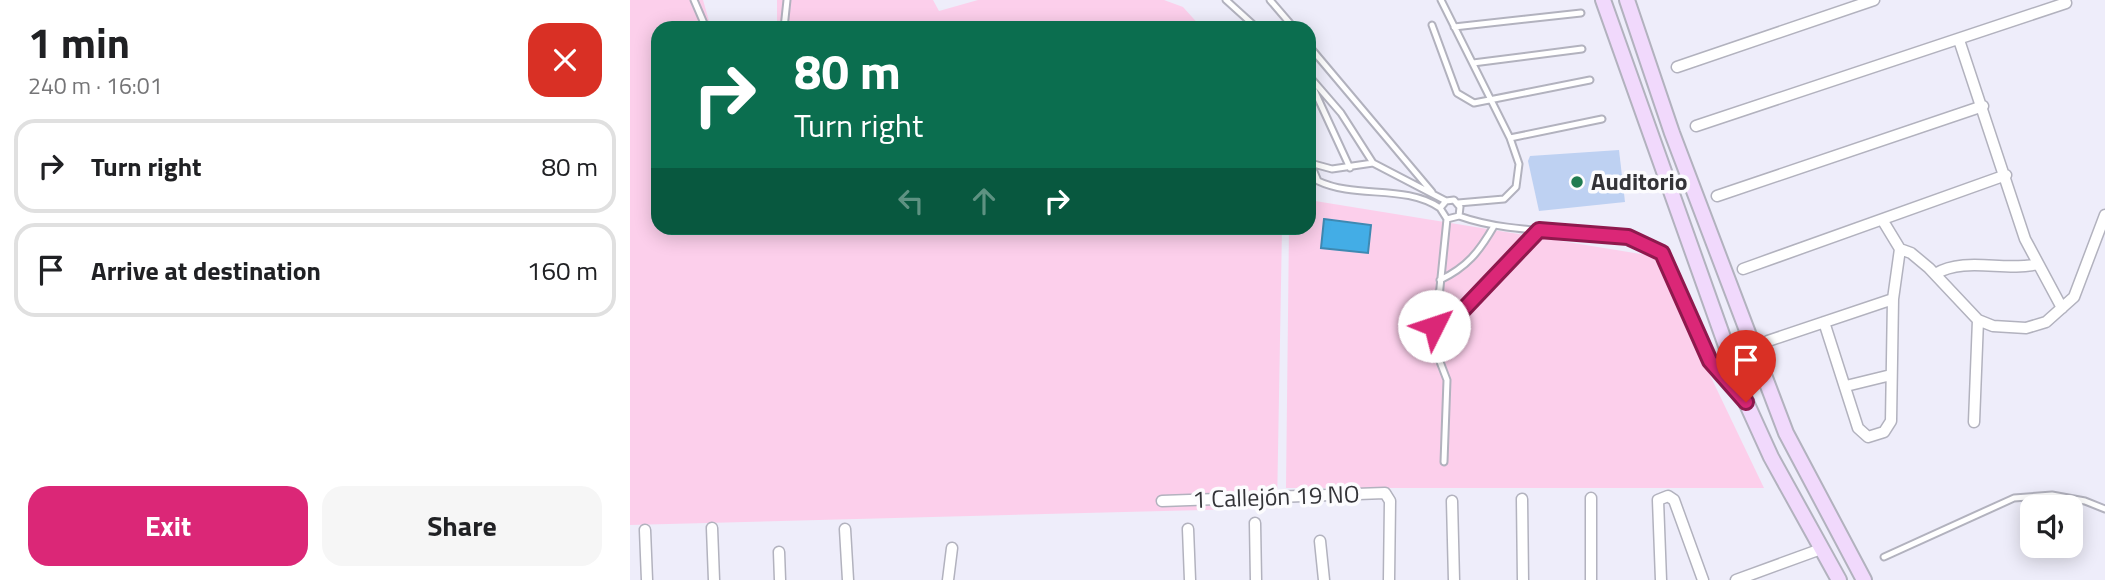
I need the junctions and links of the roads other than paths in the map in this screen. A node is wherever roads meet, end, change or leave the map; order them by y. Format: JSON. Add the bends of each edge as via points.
{"nodes":[{"id":1,"x":694,"y":0,"type":"edge"},
{"id":2,"x":787,"y":0,"type":"edge"},
{"id":3,"x":1226,"y":0,"type":"edge"},
{"id":4,"x":1270,"y":0,"type":"edge"},
{"id":5,"x":1441,"y":0,"type":"edge"},
{"id":6,"x":1603,"y":0,"type":"edge"},
{"id":7,"x":1627,"y":0,"type":"edge"},
{"id":8,"x":1874,"y":0,"type":"edge"},
{"id":9,"x":2065,"y":0,"type":"edge"},
{"id":10,"x":1580,"y":13,"type":"dead end"},
{"id":11,"x":703,"y":21,"type":"edge"},
{"id":12,"x":785,"y":21,"type":"edge"},
{"id":13,"x":1249,"y":21,"type":"edge"},
{"id":14,"x":1288,"y":21,"type":"edge"},
{"id":15,"x":1432,"y":25,"type":"dead end"},
{"id":16,"x":1454,"y":27,"type":"junction"},
{"id":17,"x":1959,"y":40,"type":"junction"},
{"id":18,"x":1582,"y":49,"type":"dead end"},
{"id":19,"x":1316,"y":54,"type":"edge"},
{"id":20,"x":1473,"y":63,"type":"junction"},
{"id":21,"x":1677,"y":67,"type":"dead end"},
{"id":22,"x":1590,"y":80,"type":"dead end"},
{"id":23,"x":1316,"y":86,"type":"edge"},
{"id":24,"x":1316,"y":93,"type":"edge"},
{"id":25,"x":1491,"y":98,"type":"junction"},
{"id":26,"x":1983,"y":106,"type":"junction"},
{"id":27,"x":1341,"y":113,"type":"junction"},
{"id":28,"x":1328,"y":119,"type":"junction"},
{"id":29,"x":1602,"y":119,"type":"dead end"},
{"id":30,"x":1696,"y":126,"type":"dead end"},
{"id":31,"x":1510,"y":138,"type":"junction"},
{"id":32,"x":1373,"y":163,"type":"junction"},
{"id":33,"x":1316,"y":164,"type":"edge"},
{"id":34,"x":1350,"y":168,"type":"junction"},
{"id":35,"x":2006,"y":175,"type":"junction"},
{"id":36,"x":1316,"y":176,"type":"edge"},
{"id":37,"x":1432,"y":192,"type":"junction"},
{"id":38,"x":1717,"y":196,"type":"dead end"},
{"id":39,"x":1446,"y":201,"type":"junction"},
{"id":40,"x":1458,"y":203,"type":"junction"},
{"id":41,"x":1440,"y":208,"type":"junction"},
{"id":42,"x":2105,"y":215,"type":"edge"},
{"id":43,"x":1459,"y":216,"type":"junction"},
{"id":44,"x":1447,"y":219,"type":"junction"},
{"id":45,"x":1883,"y":221,"type":"junction"},
{"id":46,"x":1494,"y":226,"type":"junction"},
{"id":47,"x":1539,"y":230,"type":"junction"},
{"id":48,"x":1900,"y":249,"type":"junction"},
{"id":49,"x":2038,"y":264,"type":"junction"},
{"id":50,"x":1743,"y":269,"type":"dead end"},
{"id":51,"x":1935,"y":274,"type":"junction"},
{"id":52,"x":1440,"y":280,"type":"junction"},
{"id":53,"x":1893,"y":299,"type":"junction"},
{"id":54,"x":1437,"y":307,"type":"junction"},
{"id":55,"x":2062,"y":308,"type":"junction"},
{"id":56,"x":1978,"y":320,"type":"junction"},
{"id":57,"x":1824,"y":322,"type":"junction"},
{"id":58,"x":1768,"y":341,"type":"dead end"},
{"id":59,"x":1891,"y":375,"type":"junction"},
{"id":60,"x":1846,"y":386,"type":"junction"},
{"id":61,"x":1746,"y":402,"type":"junction"},
{"id":62,"x":1974,"y":422,"type":"dead end"},
{"id":63,"x":1444,"y":462,"type":"dead end"},
{"id":64,"x":1591,"y":498,"type":"dead end"},
{"id":65,"x":1522,"y":499,"type":"dead end"},
{"id":66,"x":1162,"y":501,"type":"dead end"},
{"id":67,"x":1452,"y":501,"type":"dead end"},
{"id":68,"x":2105,"y":509,"type":"edge"},
{"id":69,"x":1255,"y":523,"type":"dead end"},
{"id":70,"x":712,"y":527,"type":"dead end"},
{"id":71,"x":1188,"y":528,"type":"dead end"},
{"id":72,"x":845,"y":529,"type":"dead end"},
{"id":73,"x":645,"y":530,"type":"dead end"},
{"id":74,"x":1320,"y":541,"type":"dead end"},
{"id":75,"x":952,"y":548,"type":"dead end"},
{"id":76,"x":1821,"y":549,"type":"junction"},
{"id":77,"x":779,"y":552,"type":"dead end"},
{"id":78,"x":1884,"y":557,"type":"dead end"},
{"id":79,"x":646,"y":580,"type":"edge"},
{"id":80,"x":714,"y":580,"type":"edge"},
{"id":81,"x":780,"y":580,"type":"edge"},
{"id":82,"x":848,"y":580,"type":"edge"},
{"id":83,"x":948,"y":580,"type":"edge"},
{"id":84,"x":1190,"y":580,"type":"edge"},
{"id":85,"x":1256,"y":580,"type":"edge"},
{"id":86,"x":1324,"y":580,"type":"edge"},
{"id":87,"x":1389,"y":580,"type":"edge"},
{"id":88,"x":1454,"y":580,"type":"edge"},
{"id":89,"x":1522,"y":580,"type":"edge"},
{"id":90,"x":1591,"y":580,"type":"edge"},
{"id":91,"x":1661,"y":580,"type":"edge"},
{"id":92,"x":1703,"y":580,"type":"edge"},
{"id":93,"x":1736,"y":580,"type":"edge"},
{"id":94,"x":1839,"y":580,"type":"edge"},
{"id":95,"x":1864,"y":580,"type":"edge"}],
"edges":[{"from":1,"to":11,"type":"lane"},
{"from":2,"to":12,"type":"lane"},
{"from":3,"to":13,"type":"lane"},
{"from":4,"to":14,"type":"lane"},
{"from":5,"to":16,"type":"lane"},
{"from":6,"to":61,"type":"main road"},
{"from":7,"to":95,"type":"main road","via":[[1672,133],[1786,433]]},
{"from":8,"to":21,"type":"street"},
{"from":9,"to":17,"type":"street"},
{"from":10,"to":16,"type":"lane"},
{"from":15,"to":25,"type":"lane","via":[[1457,93],[1474,103]]},
{"from":16,"to":20,"type":"lane"},
{"from":17,"to":26,"type":"street"},
{"from":17,"to":30,"type":"street"},
{"from":18,"to":20,"type":"lane"},
{"from":19,"to":37,"type":"lane"},
{"from":20,"to":25,"type":"lane"},
{"from":22,"to":25,"type":"lane"},
{"from":23,"to":27,"type":"lane"},
{"from":24,"to":28,"type":"lane"},
{"from":25,"to":31,"type":"lane"},
{"from":26,"to":35,"type":"street"},
{"from":26,"to":38,"type":"street"},
{"from":27,"to":28,"type":"lane"},
{"from":27,"to":32,"type":"lane"},
{"from":28,"to":34,"type":"lane"},
{"from":29,"to":31,"type":"lane"},
{"from":31,"to":40,"type":"lane","via":[[1519,164],[1516,187],[1504,199]]},
{"from":32,"to":34,"type":"lane"},
{"from":32,"to":37,"type":"lane"},
{"from":33,"to":34,"type":"lane"},
{"from":35,"to":45,"type":"street"},
{"from":35,"to":49,"type":"street","via":[[2025,239]]},
{"from":36,"to":41,"type":"lane","via":[[1332,188],[1419,198]]},
{"from":37,"to":39,"type":"lane"},
{"from":39,"to":40,"type":"lane"},
{"from":39,"to":41,"type":"lane"},
{"from":40,"to":43,"type":"lane"},
{"from":41,"to":44,"type":"lane"},
{"from":42,"to":55,"type":"street","via":[[2083,279]]},
{"from":43,"to":44,"type":"lane"},
{"from":43,"to":46,"type":"lane"},
{"from":44,"to":52,"type":"lane"},
{"from":45,"to":48,"type":"street"},
{"from":45,"to":50,"type":"street"},
{"from":46,"to":47,"type":"lane"},
{"from":46,"to":52,"type":"lane","via":[[1471,261]]},
{"from":47,"to":54,"type":"lane","via":[[1462,311]]},
{"from":47,"to":61,"type":"lane","via":[[1628,237],[1660,250],[1710,361]]},
{"from":48,"to":51,"type":"street"},
{"from":48,"to":53,"type":"street"},
{"from":49,"to":51,"type":"street","via":[[2020,268],[1958,265]]},
{"from":49,"to":55,"type":"street"},
{"from":51,"to":56,"type":"street"},
{"from":52,"to":54,"type":"lane"},
{"from":53,"to":57,"type":"street"},
{"from":53,"to":59,"type":"street"},
{"from":54,"to":63,"type":"lane","via":[[1434,346],[1447,380]]},
{"from":55,"to":56,"type":"street","via":[[2046,323],[2026,328]]},
{"from":56,"to":62,"type":"street"},
{"from":57,"to":58,"type":"street"},
{"from":57,"to":60,"type":"street"},
{"from":59,"to":60,"type":"street"},
{"from":59,"to":60,"type":"street","via":[[1889,427],[1868,437],[1858,428]]},
{"from":61,"to":76,"type":"main road"},
{"from":64,"to":90,"type":"street"},
{"from":65,"to":89,"type":"street"},
{"from":66,"to":87,"type":"street","name":"1 Callejón 19 NO","via":[[1385,493],[1390,501]]},
{"from":67,"to":88,"type":"street"},
{"from":68,"to":78,"type":"lane","via":[[2052,495],[2014,498]]},
{"from":69,"to":85,"type":"street"},
{"from":70,"to":80,"type":"street"},
{"from":71,"to":84,"type":"street"},
{"from":72,"to":82,"type":"street"},
{"from":73,"to":79,"type":"street"},
{"from":74,"to":86,"type":"street"},
{"from":75,"to":83,"type":"street"},
{"from":76,"to":93,"type":"street"},
{"from":76,"to":94,"type":"main road"},
{"from":77,"to":81,"type":"street"},
{"from":91,"to":92,"type":"street","via":[[1658,500],[1668,496],[1674,500]]}]}
